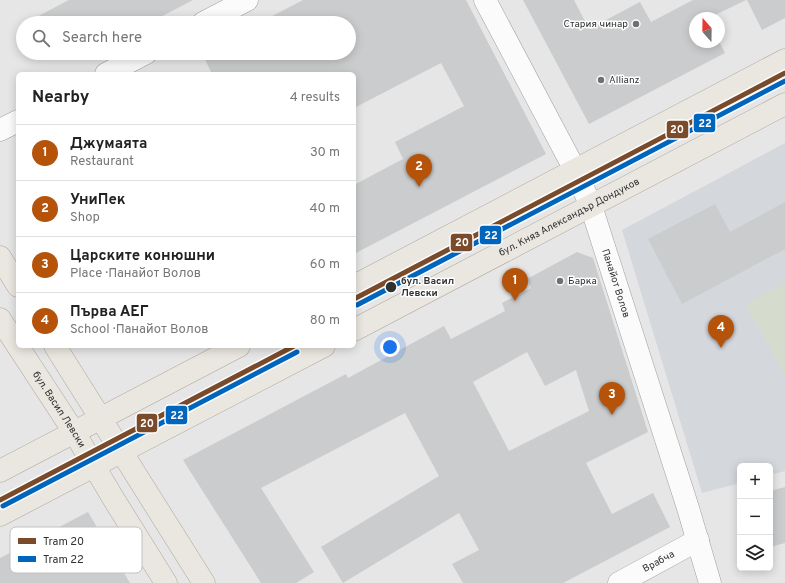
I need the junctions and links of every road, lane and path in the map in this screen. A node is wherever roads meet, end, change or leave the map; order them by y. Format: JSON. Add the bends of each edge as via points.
{"nodes":[{"id":1,"x":247,"y":0,"type":"edge"},
{"id":2,"x":485,"y":0,"type":"edge"},
{"id":3,"x":216,"y":16,"type":"edge"},
{"id":4,"x":133,"y":60,"type":"edge"},
{"id":5,"x":785,"y":60,"type":"edge"},
{"id":6,"x":110,"y":72,"type":"edge"},
{"id":7,"x":785,"y":104,"type":"edge"},
{"id":8,"x":16,"y":122,"type":"edge"},
{"id":9,"x":0,"y":130,"type":"edge"},
{"id":10,"x":575,"y":170,"type":"junction"},
{"id":11,"x":591,"y":206,"type":"junction"},
{"id":12,"x":0,"y":257,"type":"edge"},
{"id":13,"x":16,"y":283,"type":"edge"},
{"id":14,"x":356,"y":285,"type":"edge"},
{"id":15,"x":0,"y":319,"type":"edge"},
{"id":16,"x":356,"y":329,"type":"edge"},
{"id":17,"x":16,"y":343,"type":"edge"},
{"id":18,"x":19,"y":348,"type":"edge"},
{"id":19,"x":56,"y":348,"type":"edge"},
{"id":20,"x":235,"y":348,"type":"edge"},
{"id":21,"x":320,"y":348,"type":"edge"},
{"id":22,"x":101,"y":419,"type":"junction"},
{"id":23,"x":74,"y":432,"type":"junction"},
{"id":24,"x":121,"y":452,"type":"junction"},
{"id":25,"x":93,"y":466,"type":"junction"},
{"id":26,"x":0,"y":471,"type":"edge"},
{"id":27,"x":0,"y":515,"type":"edge"},
{"id":28,"x":131,"y":527,"type":"edge"},
{"id":29,"x":698,"y":540,"type":"junction"},
{"id":30,"x":142,"y":545,"type":"edge"},
{"id":31,"x":166,"y":583,"type":"edge"},
{"id":32,"x":204,"y":583,"type":"edge"},
{"id":33,"x":620,"y":583,"type":"edge"},
{"id":34,"x":710,"y":583,"type":"edge"}],
"edges":[{"from":1,"to":3,"type":"street"},
{"from":2,"to":10,"type":"street","name":"Панайот Волов"},
{"from":4,"to":6,"type":"street"},
{"from":5,"to":10,"type":"main road"},
{"from":7,"to":11,"type":"main road","name":"бул. Княз Александър Дондуков"},
{"from":8,"to":9,"type":"street"},
{"from":10,"to":11,"type":"street","name":"Панайот Волов"},
{"from":10,"to":14,"type":"main road"},
{"from":11,"to":16,"type":"main road","name":"бул. Княз Александър Дондуков"},
{"from":11,"to":29,"type":"street","name":"Панайот Волов"},
{"from":12,"to":13,"type":"main road"},
{"from":15,"to":17,"type":"main road","name":"бул. Васил Левски"},
{"from":18,"to":23,"type":"main road","name":"бул. Васил Левски"},
{"from":19,"to":22,"type":"main road"},
{"from":20,"to":22,"type":"main road"},
{"from":21,"to":24,"type":"main road"},
{"from":22,"to":23,"type":"main road"},
{"from":22,"to":24,"type":"main road"},
{"from":23,"to":25,"type":"main road","name":"бул. Васил Левски"},
{"from":23,"to":26,"type":"main road"},
{"from":24,"to":25,"type":"main road"},
{"from":24,"to":32,"type":"main road"},
{"from":25,"to":27,"type":"main road"},
{"from":25,"to":28,"type":"main road","name":"бул. Васил Левски"},
{"from":29,"to":33,"type":"street","name":"Врабча"},
{"from":29,"to":34,"type":"street","name":"Панайот Волов"},
{"from":30,"to":31,"type":"main road","name":"бул. Васил Левски"}]}
